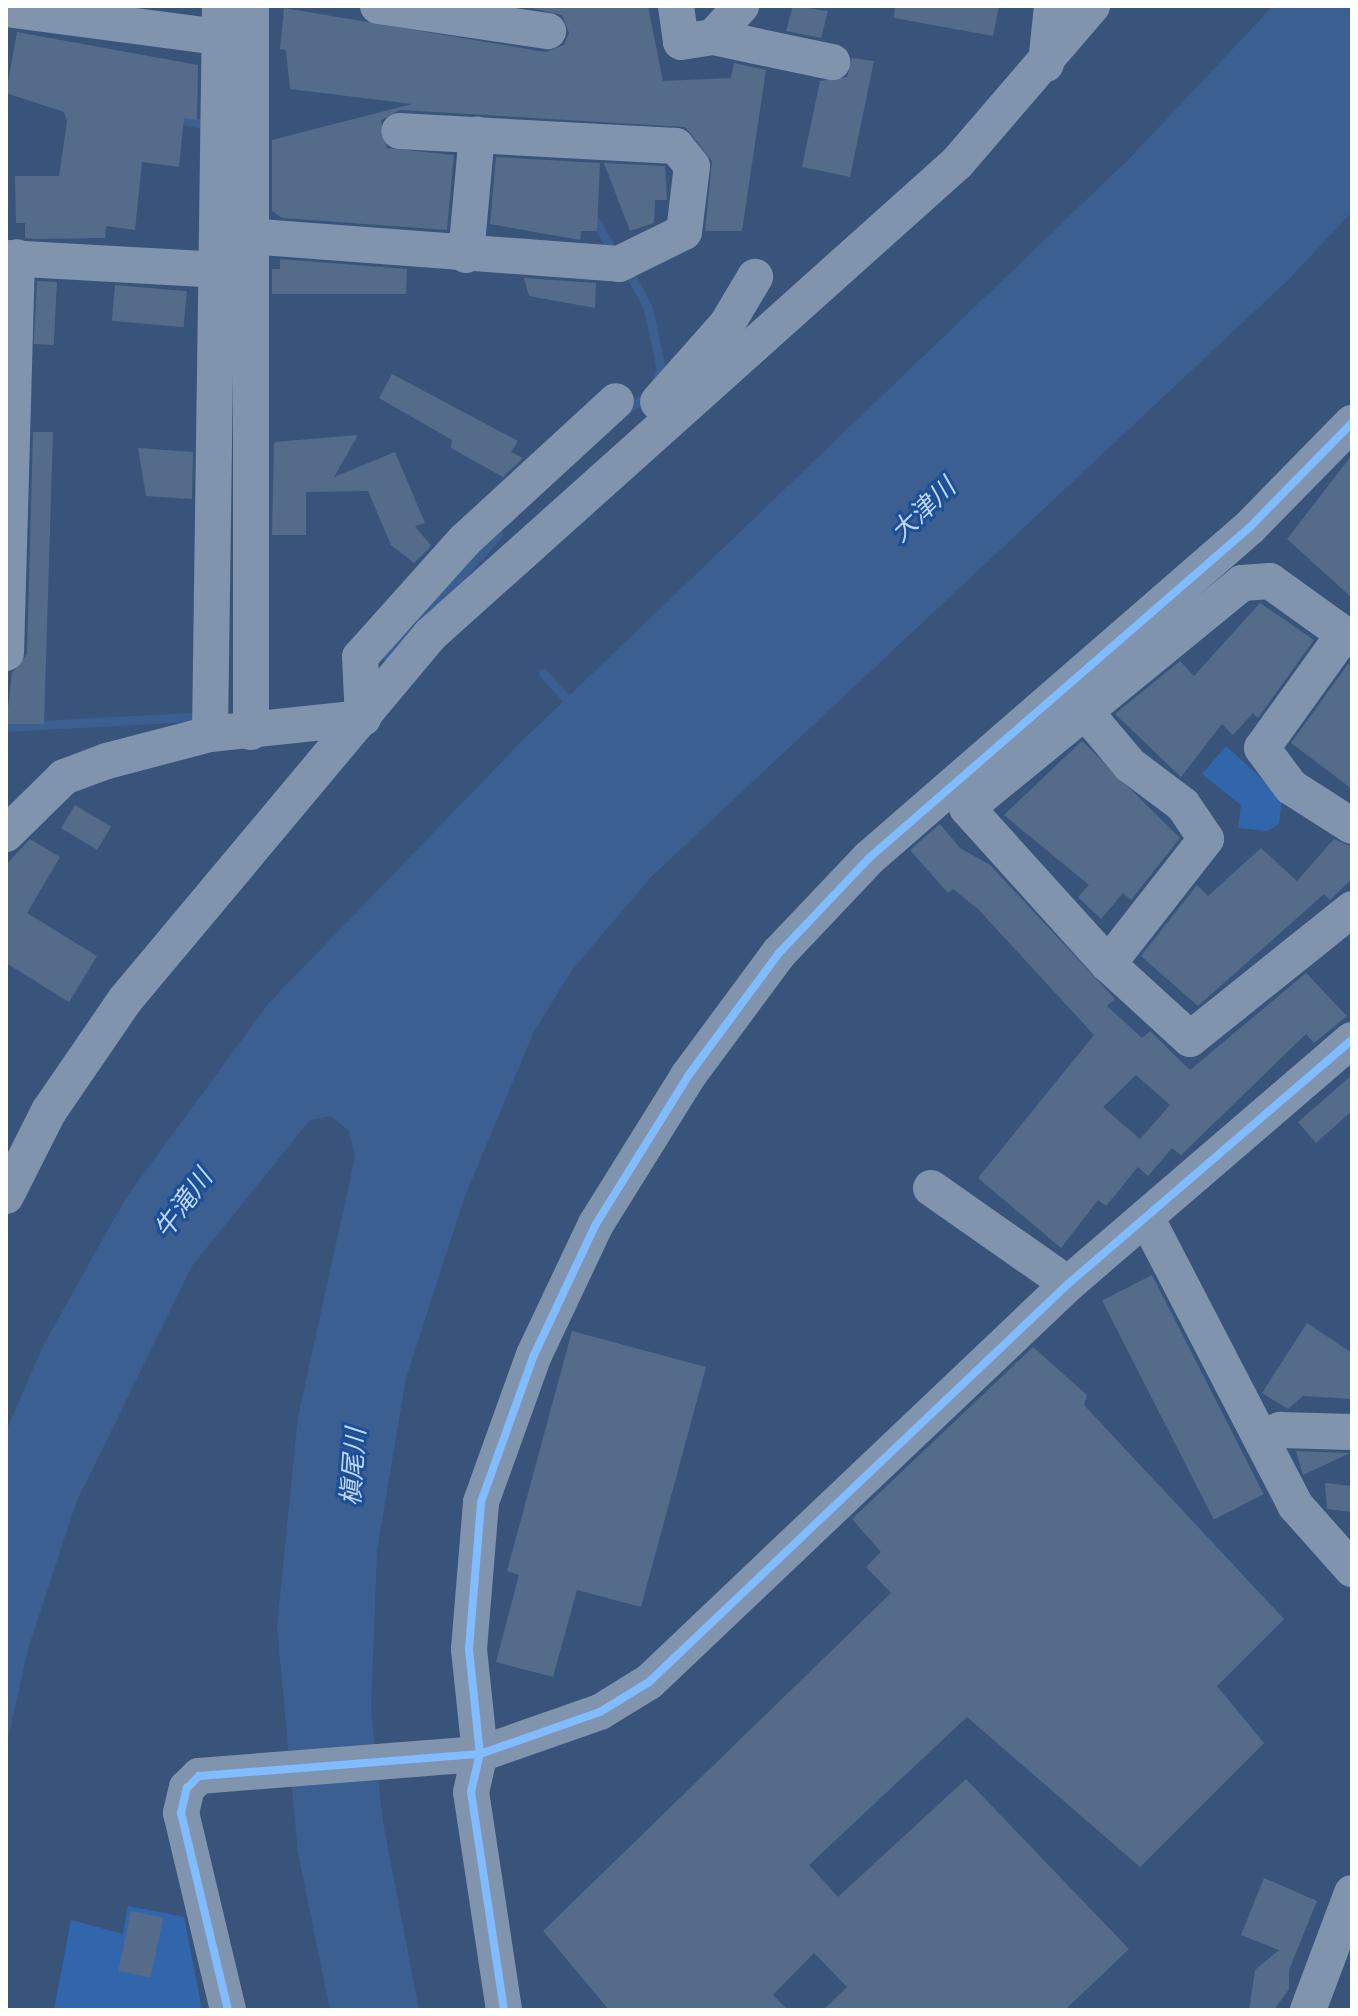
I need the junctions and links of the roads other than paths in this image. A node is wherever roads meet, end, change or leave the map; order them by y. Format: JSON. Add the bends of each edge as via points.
{"nodes":[{"id":1,"x":378,"y":6,"type":"edge"},
{"id":2,"x":676,"y":6,"type":"edge"},
{"id":3,"x":741,"y":6,"type":"edge"},
{"id":4,"x":1052,"y":6,"type":"edge"},
{"id":5,"x":1092,"y":6,"type":"edge"},
{"id":6,"x":6,"y":9,"type":"edge"},
{"id":7,"x":235,"y":23,"type":"edge"},
{"id":8,"x":548,"y":31,"type":"dead end"},
{"id":9,"x":713,"y":37,"type":"junction"},
{"id":10,"x":832,"y":62,"type":"dead end"},
{"id":11,"x":1045,"y":67,"type":"junction"},
{"id":12,"x":399,"y":131,"type":"dead end"},
{"id":13,"x":477,"y":135,"type":"junction"},
{"id":14,"x":248,"y":236,"type":"junction"},
{"id":15,"x":466,"y":255,"type":"junction"},
{"id":16,"x":12,"y":258,"type":"edge"},
{"id":17,"x":232,"y":270,"type":"junction"},
{"id":18,"x":755,"y":277,"type":"dead end"},
{"id":19,"x":616,"y":401,"type":"dead end"},
{"id":20,"x":1352,"y":423,"type":"edge"},
{"id":21,"x":602,"y":480,"type":"junction"},
{"id":22,"x":7,"y":604,"type":"edge"},
{"id":23,"x":248,"y":621,"type":"junction"},
{"id":24,"x":211,"y":623,"type":"junction"},
{"id":25,"x":1348,"y":637,"type":"edge"},
{"id":26,"x":6,"y":653,"type":"edge"},
{"id":27,"x":1082,"y":708,"type":"junction"},
{"id":28,"x":363,"y":718,"type":"junction"},
{"id":29,"x":251,"y":732,"type":"junction"},
{"id":30,"x":210,"y":734,"type":"junction"},
{"id":31,"x":1352,"y":826,"type":"edge"},
{"id":32,"x":6,"y":834,"type":"edge"},
{"id":33,"x":1352,"y":909,"type":"edge"},
{"id":34,"x":1108,"y":964,"type":"junction"},
{"id":35,"x":1352,"y":1040,"type":"edge"},
{"id":36,"x":931,"y":1188,"type":"dead end"},
{"id":37,"x":6,"y":1196,"type":"edge"},
{"id":38,"x":1146,"y":1217,"type":"junction"},
{"id":39,"x":1068,"y":1284,"type":"junction"},
{"id":40,"x":1352,"y":1432,"type":"edge"},
{"id":41,"x":1262,"y":1438,"type":"junction"},
{"id":42,"x":1348,"y":1558,"type":"edge"},
{"id":43,"x":468,"y":1755,"type":"junction"},
{"id":44,"x":1352,"y":1893,"type":"edge"},
{"id":45,"x":228,"y":2010,"type":"edge"},
{"id":46,"x":504,"y":2010,"type":"edge"},
{"id":47,"x":1308,"y":2010,"type":"edge"}],
"edges":[{"from":1,"to":8,"type":"street"},
{"from":2,"to":9,"type":"street","via":[[681,42]]},
{"from":3,"to":9,"type":"street"},
{"from":4,"to":11,"type":"street"},
{"from":5,"to":11,"type":"street"},
{"from":6,"to":7,"type":"street"},
{"from":7,"to":14,"type":"street"},
{"from":7,"to":17,"type":"street"},
{"from":9,"to":10,"type":"street"},
{"from":11,"to":21,"type":"street","via":[[957,163]]},
{"from":12,"to":13,"type":"street"},
{"from":13,"to":15,"type":"street"},
{"from":13,"to":15,"type":"street","via":[[676,146],[692,166],[684,232],[619,264]]},
{"from":14,"to":15,"type":"street"},
{"from":14,"to":17,"type":"street"},
{"from":16,"to":17,"type":"street"},
{"from":16,"to":22,"type":"street"},
{"from":17,"to":23,"type":"street"},
{"from":17,"to":24,"type":"street"},
{"from":18,"to":21,"type":"street","via":[[727,324],[621,439]]},
{"from":19,"to":28,"type":"street","via":[[465,540],[367,649],[357,698]]},
{"from":20,"to":43,"type":"street","via":[[1250,527],[869,858],[779,953],[688,1076],[596,1224],[534,1355],[481,1502],[469,1649]]},
{"from":21,"to":28,"type":"street","via":[[429,636]]},
{"from":22,"to":26,"type":"street"},
{"from":23,"to":24,"type":"street"},
{"from":23,"to":29,"type":"street"},
{"from":24,"to":30,"type":"street"},
{"from":25,"to":27,"type":"street","via":[[1270,581],[1242,583]]},
{"from":25,"to":31,"type":"street","via":[[1262,748],[1291,787]]},
{"from":27,"to":34,"type":"street","via":[[1130,765],[1191,813],[1206,839]]},
{"from":27,"to":34,"type":"street","via":[[967,808]]},
{"from":28,"to":29,"type":"street"},
{"from":28,"to":37,"type":"street","via":[[125,1000],[49,1111]]},
{"from":29,"to":30,"type":"street"},
{"from":30,"to":32,"type":"street","via":[[64,777]]},
{"from":33,"to":34,"type":"street","via":[[1190,1039]]},
{"from":35,"to":38,"type":"street"},
{"from":36,"to":39,"type":"street"},
{"from":38,"to":39,"type":"street"},
{"from":38,"to":41,"type":"street"},
{"from":39,"to":43,"type":"street","via":[[649,1682],[600,1712]]},
{"from":40,"to":41,"type":"street","via":[[1280,1430]]},
{"from":41,"to":42,"type":"street","via":[[1295,1505]]},
{"from":43,"to":45,"type":"street","via":[[199,1776],[187,1788],[181,1813]]},
{"from":43,"to":46,"type":"street"},
{"from":44,"to":47,"type":"street"}]}
